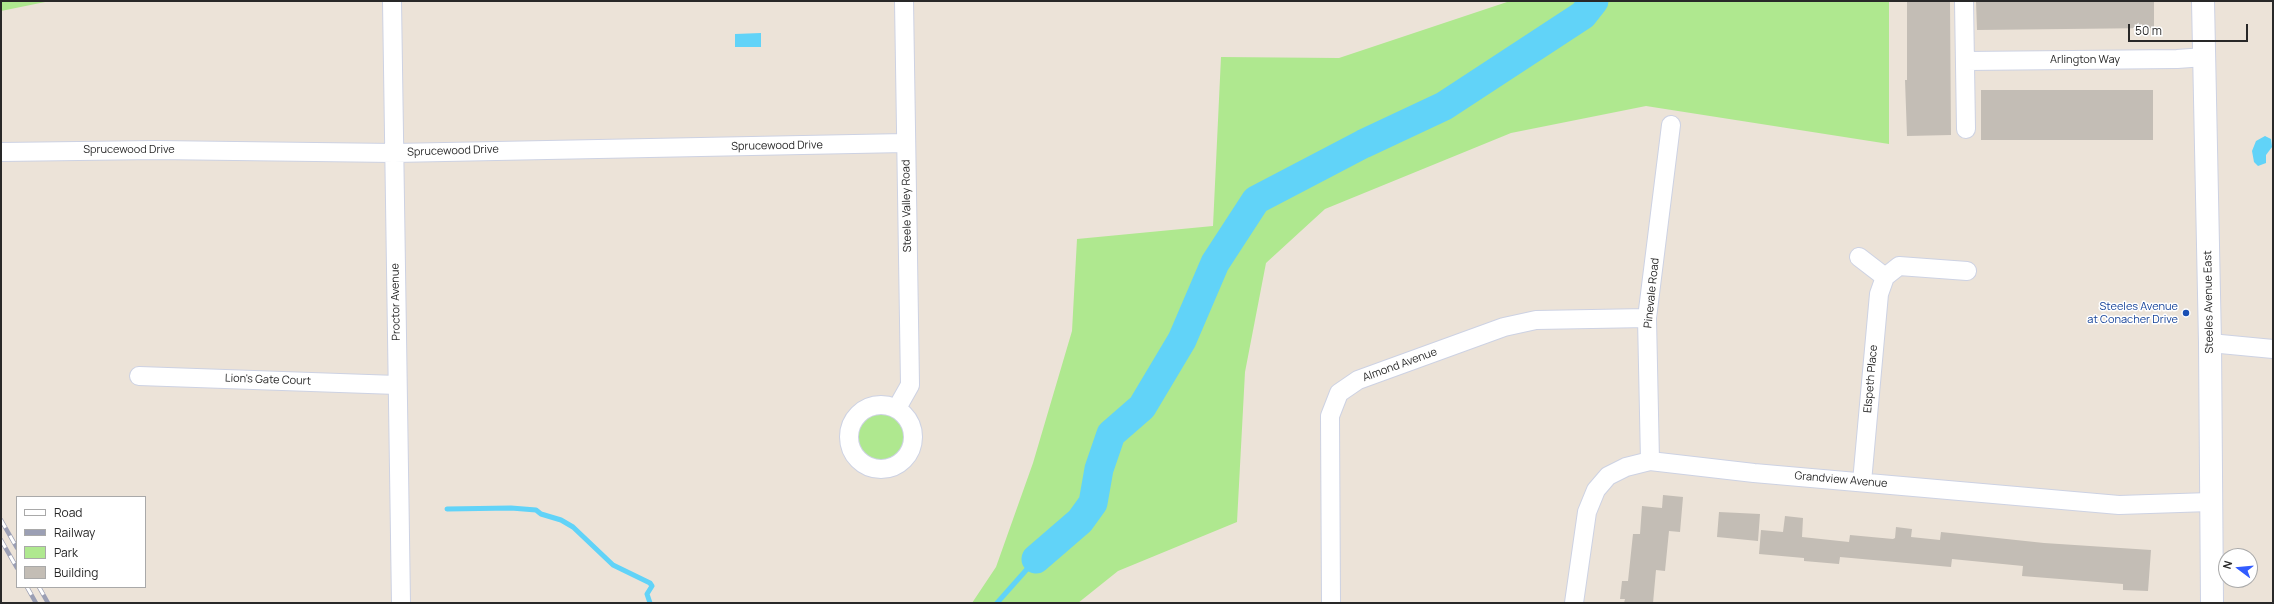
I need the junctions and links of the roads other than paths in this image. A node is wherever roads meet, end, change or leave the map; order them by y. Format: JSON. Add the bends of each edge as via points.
{"nodes":[{"id":1,"x":392,"y":1,"type":"edge"},
{"id":2,"x":904,"y":1,"type":"edge"},
{"id":3,"x":1964,"y":1,"type":"edge"},
{"id":4,"x":2203,"y":1,"type":"edge"},
{"id":5,"x":2205,"y":57,"type":"junction"},
{"id":6,"x":1965,"y":61,"type":"junction"},
{"id":7,"x":1672,"y":125,"type":"dead end"},
{"id":8,"x":1966,"y":129,"type":"dead end"},
{"id":9,"x":905,"y":143,"type":"junction"},
{"id":10,"x":1,"y":152,"type":"edge"},
{"id":11,"x":394,"y":153,"type":"junction"},
{"id":12,"x":1859,"y":257,"type":"dead end"},
{"id":13,"x":1967,"y":272,"type":"dead end"},
{"id":14,"x":1885,"y":278,"type":"junction"},
{"id":15,"x":1648,"y":318,"type":"junction"},
{"id":16,"x":2210,"y":343,"type":"junction"},
{"id":17,"x":2273,"y":349,"type":"edge"},
{"id":18,"x":139,"y":376,"type":"dead end"},
{"id":19,"x":397,"y":385,"type":"junction"},
{"id":20,"x":897,"y":408,"type":"dead end"},
{"id":21,"x":1650,"y":461,"type":"junction"},
{"id":22,"x":1862,"y":482,"type":"junction"},
{"id":23,"x":2210,"y":502,"type":"junction"},
{"id":24,"x":401,"y":603,"type":"edge"},
{"id":25,"x":1331,"y":603,"type":"edge"},
{"id":26,"x":1574,"y":603,"type":"edge"},
{"id":27,"x":2212,"y":603,"type":"edge"}],
"edges":[{"from":1,"to":11,"type":"street","name":"Proctor Avenue"},
{"from":2,"to":9,"type":"street","name":"Steele Valley Road"},
{"from":3,"to":6,"type":"street"},
{"from":4,"to":5,"type":"main road","name":"Steeles Avenue East"},
{"from":5,"to":6,"type":"street","name":"Arlington Way"},
{"from":5,"to":16,"type":"main road","name":"Steeles Avenue East"},
{"from":6,"to":8,"type":"street"},
{"from":7,"to":15,"type":"street","name":"Pinevale Road"},
{"from":9,"to":11,"type":"street","name":"Sprucewood Drive"},
{"from":9,"to":20,"type":"street","name":"Steele Valley Road","via":[[910,385]]},
{"from":10,"to":11,"type":"street","name":"Sprucewood Drive","via":[[156,150]]},
{"from":11,"to":19,"type":"street","name":"Proctor Avenue"},
{"from":12,"to":14,"type":"street"},
{"from":13,"to":14,"type":"street","via":[[1899,266]]},
{"from":14,"to":22,"type":"street","name":"Elspeth Place","via":[[1879,294]]},
{"from":15,"to":21,"type":"street","name":"Pinevale Road"},
{"from":15,"to":25,"type":"street","name":"Almond Avenue","via":[[1530,321],[1504,327],[1358,380],[1339,393],[1330,416]]},
{"from":16,"to":17,"type":"street"},
{"from":16,"to":23,"type":"main road","name":"Steeles Avenue East"},
{"from":18,"to":19,"type":"street","name":"Lion's Gate Court"},
{"from":19,"to":24,"type":"street","name":"Proctor Avenue"},
{"from":21,"to":22,"type":"street","name":"Grandview Avenue"},
{"from":21,"to":26,"type":"street","name":"Grandview Avenue","via":[[1626,466],[1608,476],[1596,490],[1587,512]]},
{"from":22,"to":23,"type":"street","name":"Grandview Avenue","via":[[2119,505]]},
{"from":23,"to":27,"type":"main road","name":"Steeles Avenue East"}]}
